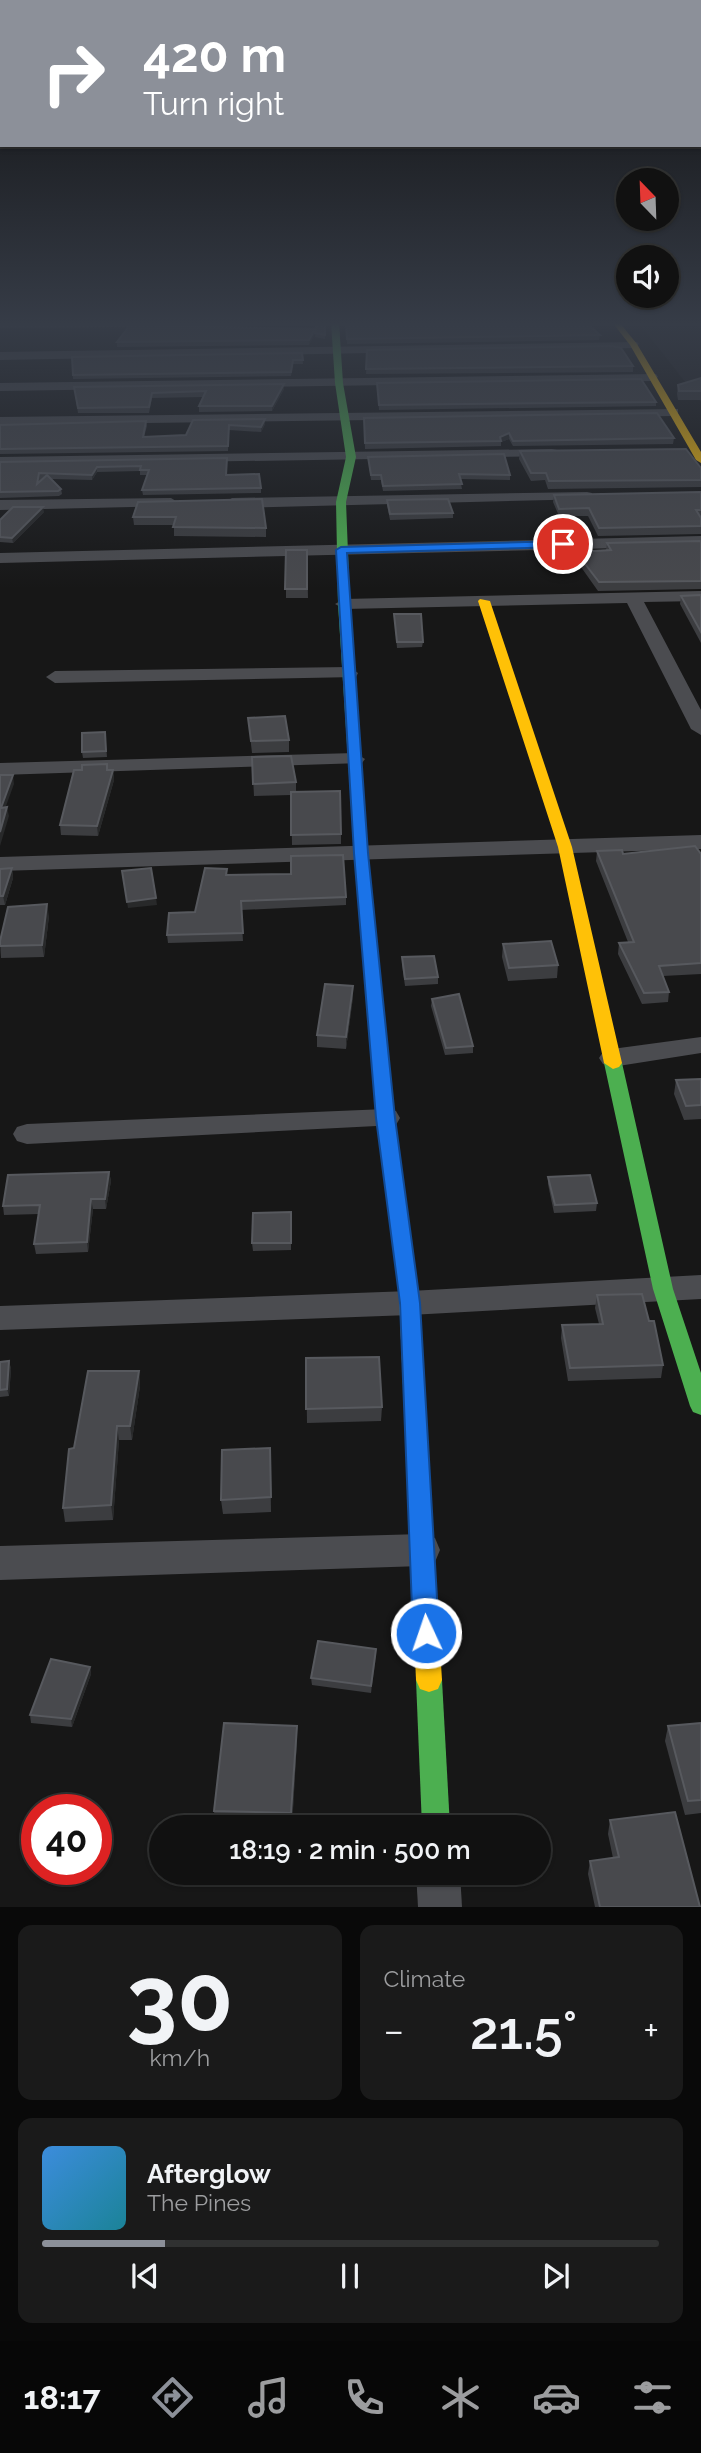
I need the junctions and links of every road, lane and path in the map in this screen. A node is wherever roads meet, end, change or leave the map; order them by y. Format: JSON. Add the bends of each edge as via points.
{"nodes":[{"id":1,"x":343,"y":411,"type":"edge"},
{"id":2,"x":673,"y":412,"type":"joint"},
{"id":3,"x":344,"y":416,"type":"junction"},
{"id":4,"x":0,"y":421,"type":"edge"},
{"id":5,"x":571,"y":452,"type":"edge"},
{"id":6,"x":692,"y":453,"type":"edge"},
{"id":7,"x":351,"y":457,"type":"junction"},
{"id":8,"x":0,"y":461,"type":"edge"},
{"id":9,"x":604,"y":495,"type":"edge"},
{"id":10,"x":341,"y":502,"type":"junction"},
{"id":11,"x":191,"y":503,"type":"edge"},
{"id":12,"x":219,"y":503,"type":"edge"},
{"id":13,"x":0,"y":505,"type":"edge"},
{"id":14,"x":701,"y":541,"type":"edge"},
{"id":15,"x":341,"y":550,"type":"junction"},
{"id":16,"x":0,"y":558,"type":"edge"},
{"id":17,"x":701,"y":596,"type":"edge"},
{"id":18,"x":633,"y":598,"type":"junction"},
{"id":19,"x":484,"y":601,"type":"junction"},
{"id":20,"x":344,"y":604,"type":"junction"},
{"id":21,"x":349,"y":673,"type":"junction"},
{"id":22,"x":55,"y":677,"type":"dead end"},
{"id":23,"x":701,"y":729,"type":"edge"},
{"id":24,"x":355,"y":759,"type":"junction"},
{"id":25,"x":0,"y":769,"type":"edge"},
{"id":26,"x":701,"y":842,"type":"edge"},
{"id":27,"x":565,"y":847,"type":"junction"},
{"id":28,"x":361,"y":853,"type":"junction"},
{"id":29,"x":0,"y":864,"type":"edge"},
{"id":30,"x":701,"y":1045,"type":"edge"},
{"id":31,"x":612,"y":1058,"type":"junction"},
{"id":32,"x":386,"y":1118,"type":"junction"},
{"id":33,"x":27,"y":1134,"type":"dead end"},
{"id":34,"x":701,"y":1287,"type":"edge"},
{"id":35,"x":663,"y":1289,"type":"junction"},
{"id":36,"x":410,"y":1303,"type":"junction"},
{"id":37,"x":0,"y":1318,"type":"edge"},
{"id":38,"x":701,"y":1406,"type":"edge"},
{"id":39,"x":422,"y":1550,"type":"junction"},
{"id":40,"x":0,"y":1563,"type":"edge"},
{"id":41,"x":435,"y":1815,"type":"edge"},
{"id":42,"x":439,"y":1885,"type":"edge"},
{"id":43,"x":440,"y":1907,"type":"edge"}],
"edges":[{"from":1,"to":3,"type":"street"},
{"from":2,"to":3,"type":"street"},
{"from":2,"to":6,"type":"street"},
{"from":3,"to":4,"type":"street"},
{"from":3,"to":7,"type":"street"},
{"from":5,"to":7,"type":"street"},
{"from":7,"to":8,"type":"street"},
{"from":7,"to":10,"type":"street"},
{"from":9,"to":10,"type":"street"},
{"from":10,"to":12,"type":"street"},
{"from":10,"to":15,"type":"street"},
{"from":11,"to":13,"type":"street"},
{"from":14,"to":15,"type":"street"},
{"from":15,"to":16,"type":"street"},
{"from":15,"to":20,"type":"street"},
{"from":17,"to":18,"type":"street"},
{"from":18,"to":19,"type":"street"},
{"from":18,"to":23,"type":"street"},
{"from":19,"to":20,"type":"street"},
{"from":19,"to":27,"type":"street"},
{"from":20,"to":21,"type":"street"},
{"from":21,"to":22,"type":"street"},
{"from":21,"to":24,"type":"street"},
{"from":24,"to":25,"type":"street"},
{"from":24,"to":28,"type":"street"},
{"from":26,"to":27,"type":"street"},
{"from":27,"to":28,"type":"street"},
{"from":27,"to":31,"type":"street"},
{"from":28,"to":29,"type":"street"},
{"from":28,"to":32,"type":"street"},
{"from":30,"to":31,"type":"street"},
{"from":31,"to":35,"type":"street"},
{"from":32,"to":33,"type":"street"},
{"from":32,"to":36,"type":"street"},
{"from":34,"to":35,"type":"street"},
{"from":35,"to":36,"type":"street"},
{"from":35,"to":38,"type":"street"},
{"from":36,"to":37,"type":"street"},
{"from":36,"to":39,"type":"street"},
{"from":39,"to":40,"type":"street"},
{"from":39,"to":41,"type":"street"},
{"from":42,"to":43,"type":"street"}]}
